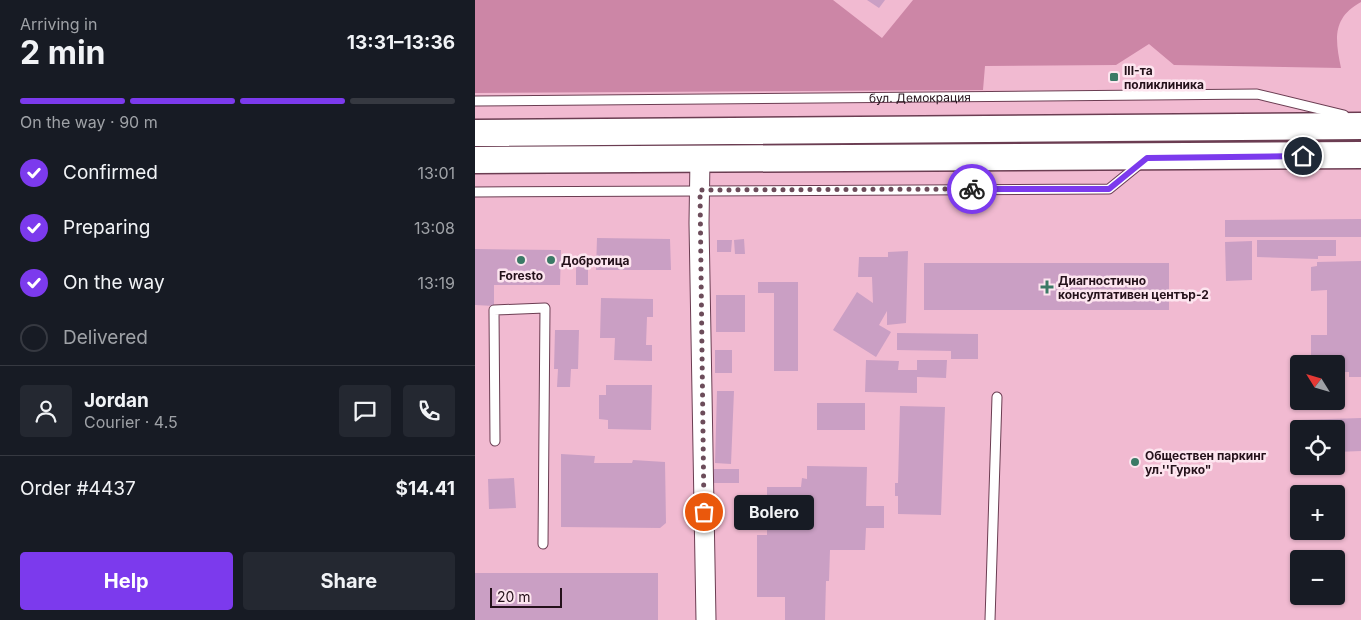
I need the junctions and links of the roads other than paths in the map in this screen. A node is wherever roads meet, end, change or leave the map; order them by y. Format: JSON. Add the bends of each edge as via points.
{"nodes":[{"id":1,"x":475,"y":101,"type":"edge"},
{"id":2,"x":1361,"y":120,"type":"edge"},
{"id":3,"x":1361,"y":126,"type":"edge"},
{"id":4,"x":475,"y":133,"type":"edge"},
{"id":5,"x":1361,"y":155,"type":"edge"},
{"id":6,"x":1147,"y":158,"type":"junction"},
{"id":7,"x":700,"y":159,"type":"junction"},
{"id":8,"x":475,"y":160,"type":"edge"},
{"id":9,"x":700,"y":190,"type":"junction"},
{"id":10,"x":475,"y":192,"type":"edge"},
{"id":11,"x":997,"y":397,"type":"dead end"},
{"id":12,"x":495,"y":441,"type":"dead end"},
{"id":13,"x":543,"y":544,"type":"dead end"},
{"id":14,"x":705,"y":620,"type":"edge"},
{"id":15,"x":990,"y":620,"type":"edge"}],
"edges":[{"from":1,"to":2,"type":"lane","name":"бул. Демокрация","via":[[1257,94]]},
{"from":3,"to":4,"type":"main road"},
{"from":5,"to":6,"type":"main road"},
{"from":6,"to":7,"type":"main road"},
{"from":6,"to":9,"type":"lane","via":[[1109,189]]},
{"from":7,"to":8,"type":"main road"},
{"from":7,"to":9,"type":"street"},
{"from":9,"to":10,"type":"lane"},
{"from":9,"to":14,"type":"street"},
{"from":11,"to":15,"type":"lane"},
{"from":12,"to":13,"type":"lane","via":[[494,310],[545,308]]}]}
